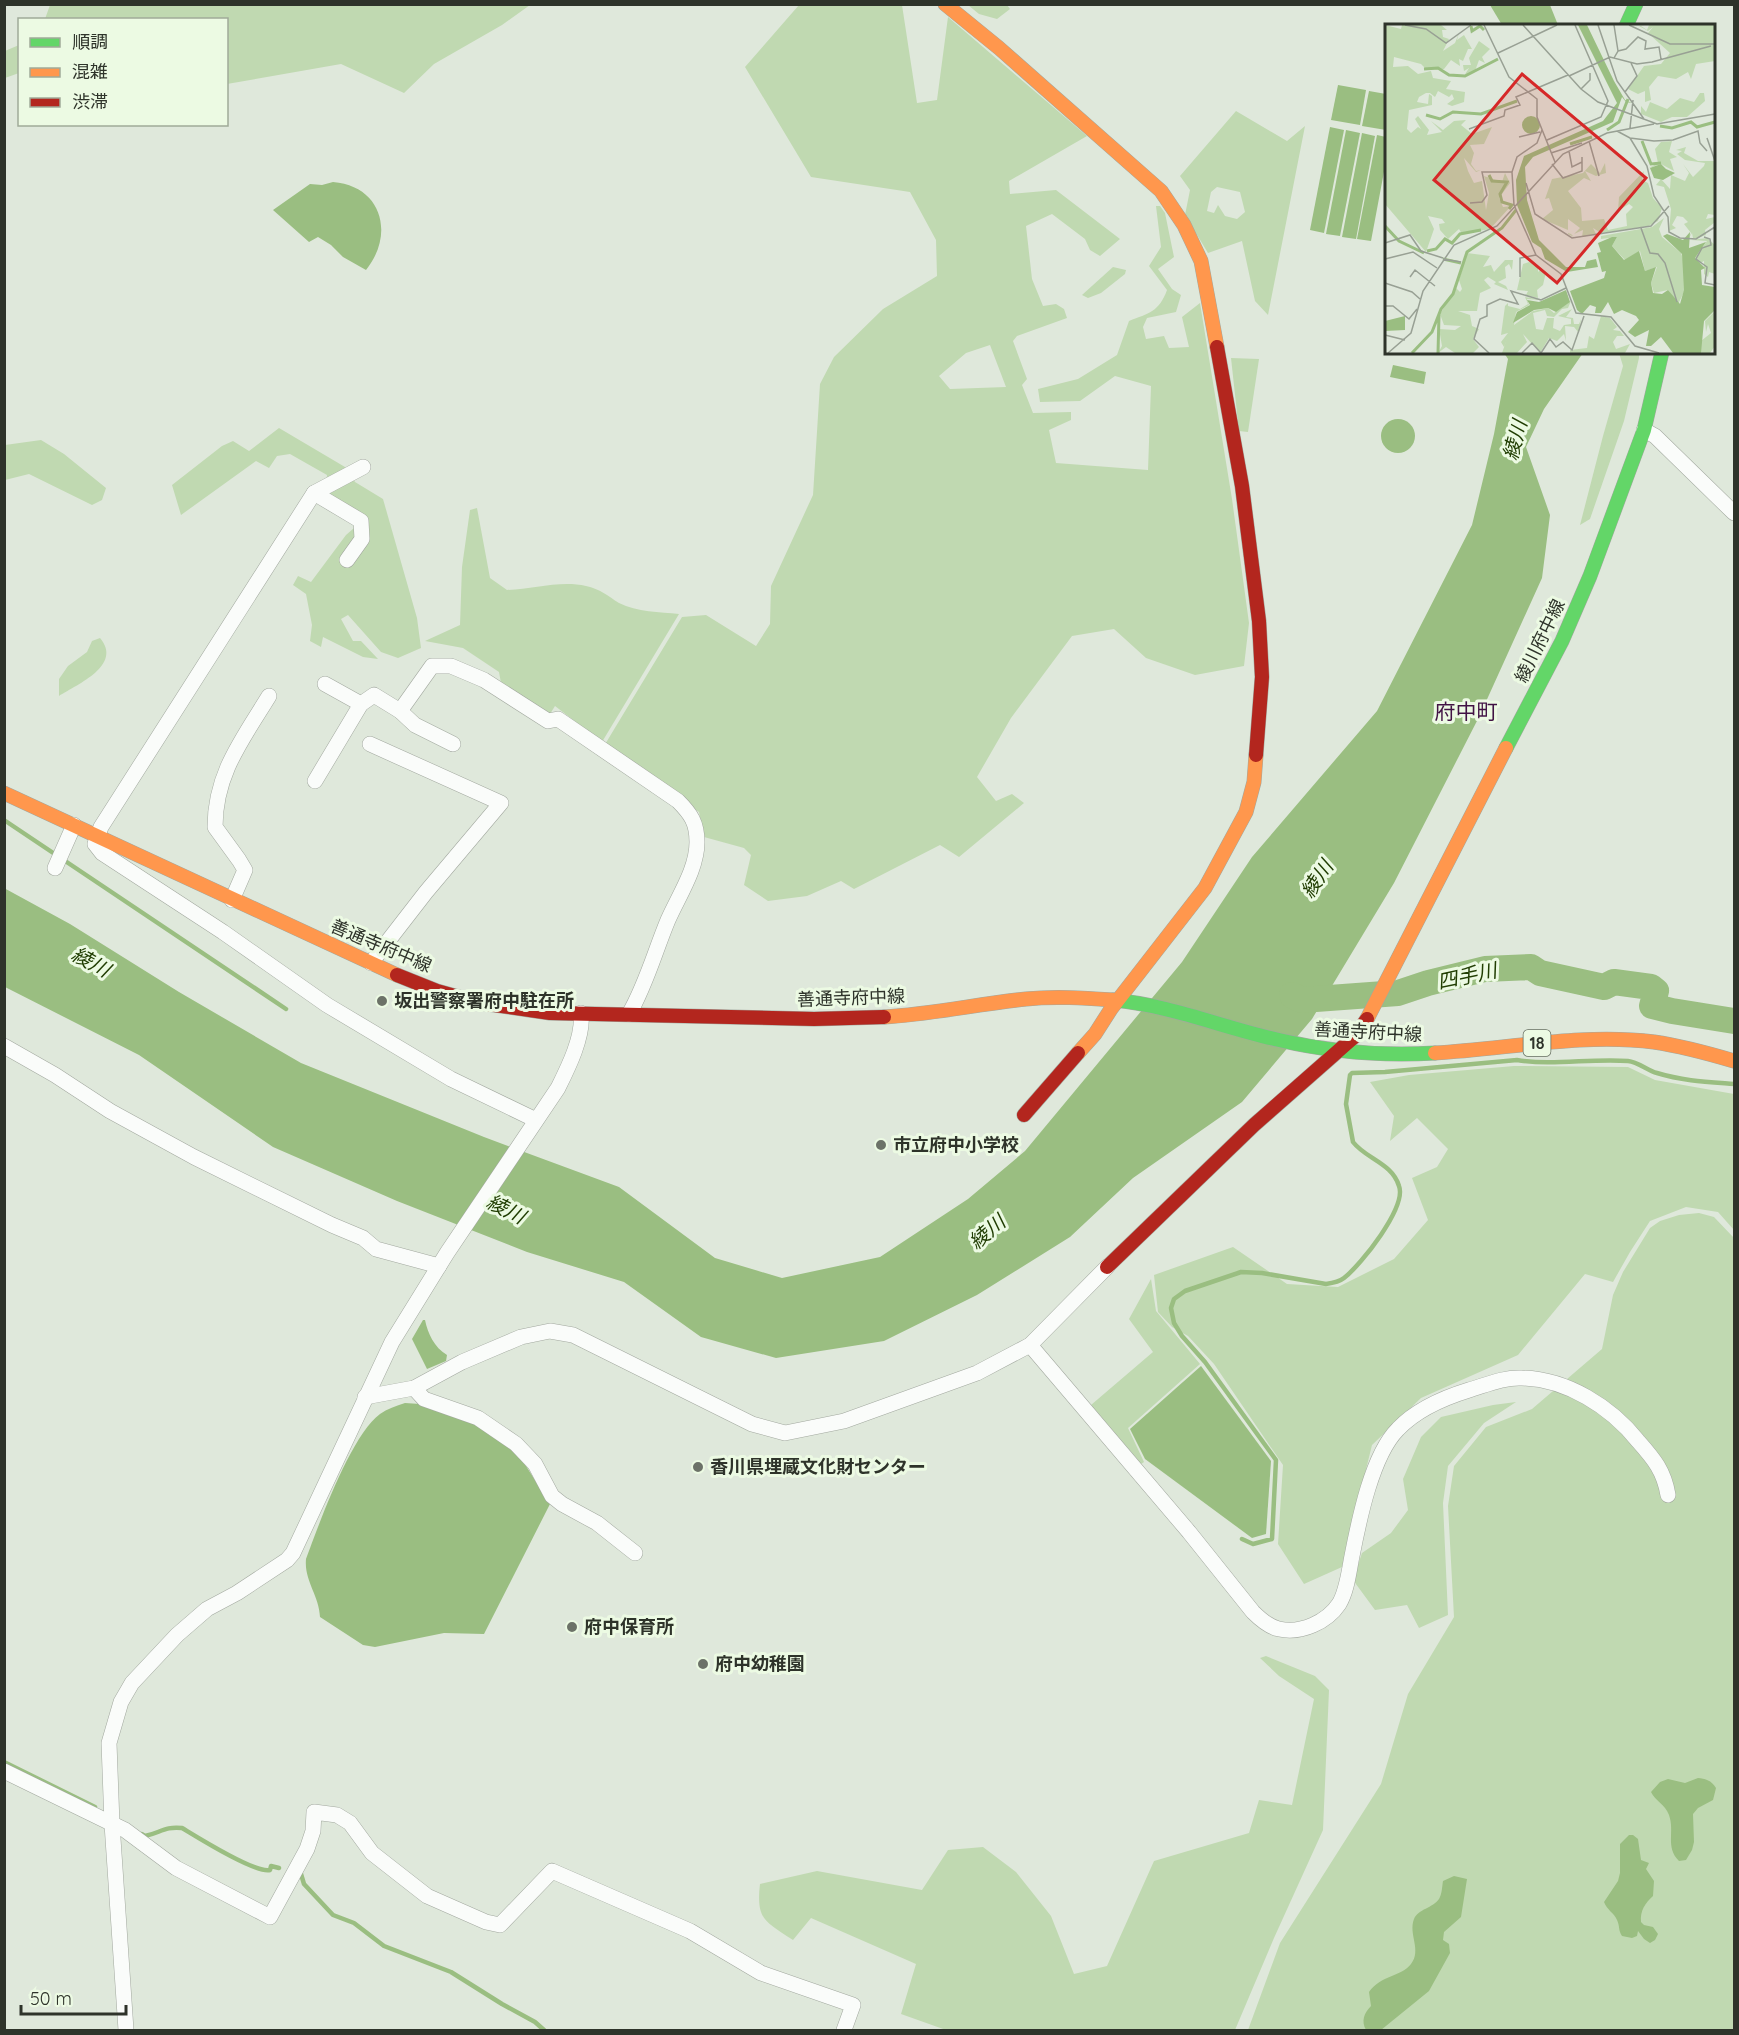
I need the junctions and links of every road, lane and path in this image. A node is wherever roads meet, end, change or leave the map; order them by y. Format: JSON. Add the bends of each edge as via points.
{"nodes":[{"id":1,"x":945,"y":4,"type":"edge"},
{"id":2,"x":1635,"y":4,"type":"edge"},
{"id":3,"x":1627,"y":24,"type":"edge"},
{"id":4,"x":1662,"y":354,"type":"edge"},
{"id":5,"x":1644,"y":430,"type":"junction"},
{"id":6,"x":363,"y":467,"type":"dead end"},
{"id":7,"x":314,"y":493,"type":"junction"},
{"id":8,"x":1734,"y":513,"type":"edge"},
{"id":9,"x":347,"y":560,"type":"dead end"},
{"id":10,"x":325,"y":684,"type":"dead end"},
{"id":11,"x":269,"y":696,"type":"dead end"},
{"id":12,"x":361,"y":704,"type":"junction"},
{"id":13,"x":400,"y":711,"type":"junction"},
{"id":14,"x":370,"y":744,"type":"dead end"},
{"id":15,"x":453,"y":744,"type":"dead end"},
{"id":16,"x":315,"y":781,"type":"dead end"},
{"id":17,"x":4,"y":793,"type":"edge"},
{"id":18,"x":74,"y":825,"type":"junction"},
{"id":19,"x":97,"y":834,"type":"junction"},
{"id":20,"x":59,"y":859,"type":"dead end"},
{"id":21,"x":232,"y":900,"type":"junction"},
{"id":22,"x":371,"y":963,"type":"junction"},
{"id":23,"x":1118,"y":1000,"type":"junction"},
{"id":24,"x":581,"y":1013,"type":"junction"},
{"id":25,"x":629,"y":1014,"type":"junction"},
{"id":26,"x":4,"y":1046,"type":"edge"},
{"id":27,"x":1338,"y":1051,"type":"junction"},
{"id":28,"x":1734,"y":1061,"type":"edge"},
{"id":29,"x":1024,"y":1116,"type":"dead end"},
{"id":30,"x":535,"y":1123,"type":"junction"},
{"id":31,"x":442,"y":1260,"type":"junction"},
{"id":32,"x":1107,"y":1267,"type":"joint"},
{"id":33,"x":1030,"y":1345,"type":"junction"},
{"id":34,"x":414,"y":1388,"type":"junction"},
{"id":35,"x":365,"y":1396,"type":"junction"},
{"id":36,"x":1668,"y":1495,"type":"dead end"},
{"id":37,"x":635,"y":1553,"type":"dead end"},
{"id":38,"x":4,"y":1771,"type":"edge"},
{"id":39,"x":112,"y":1824,"type":"junction"},
{"id":40,"x":126,"y":2031,"type":"edge"},
{"id":41,"x":843,"y":2031,"type":"edge"}],
"edges":[{"from":1,"to":23,"type":"main road","via":[[1161,191],[1184,225],[1201,261],[1242,486],[1262,677],[1254,782],[1246,812],[1205,888]]},
{"from":2,"to":3,"type":"main road"},
{"from":4,"to":5,"type":"main road","name":"綾川府中線"},
{"from":5,"to":8,"type":"street","via":[[1655,436]]},
{"from":5,"to":27,"type":"main road","name":"綾川府中線","via":[[1562,641],[1377,1003],[1354,1037]]},
{"from":6,"to":7,"type":"street"},
{"from":7,"to":9,"type":"street","via":[[361,521],[362,539]]},
{"from":7,"to":19,"type":"street"},
{"from":10,"to":12,"type":"street"},
{"from":11,"to":21,"type":"street","via":[[224,772],[216,808],[214,827],[245,870]]},
{"from":12,"to":13,"type":"street","via":[[374,695]]},
{"from":12,"to":16,"type":"street"},
{"from":13,"to":15,"type":"street","via":[[414,725]]},
{"from":13,"to":25,"type":"street","via":[[432,666],[451,666],[484,680],[548,721],[558,719],[678,801],[693,817],[697,841],[693,864]]},
{"from":14,"to":22,"type":"street","via":[[501,803]]},
{"from":17,"to":18,"type":"main road","name":"善通寺府中線","number":"18"},
{"from":18,"to":19,"type":"main road","name":"善通寺府中線","number":"18"},
{"from":18,"to":20,"type":"street"},
{"from":19,"to":21,"type":"main road","name":"善通寺府中線","number":"18"},
{"from":19,"to":30,"type":"street","via":[[95,844],[102,853],[327,1005],[442,1074]]},
{"from":21,"to":22,"type":"main road","name":"善通寺府中線","number":"18"},
{"from":22,"to":24,"type":"main road","name":"善通寺府中線","number":"18","via":[[480,1003]]},
{"from":23,"to":25,"type":"main road","name":"善通寺府中線","number":"18","via":[[1025,999],[851,1019]]},
{"from":23,"to":27,"type":"main road","name":"善通寺府中線","number":"18"},
{"from":23,"to":29,"type":"main road","via":[[1095,1034]]},
{"from":24,"to":25,"type":"main road","name":"善通寺府中線","number":"18"},
{"from":24,"to":30,"type":"street","via":[[569,1065]]},
{"from":26,"to":31,"type":"street","via":[[194,1157],[363,1238],[376,1249]]},
{"from":27,"to":28,"type":"main road","name":"善通寺府中線","number":"18","via":[[1417,1054],[1601,1039],[1674,1045]]},
{"from":27,"to":32,"type":"main road","name":"綾川府中線","via":[[1254,1125]]},
{"from":30,"to":31,"type":"street"},
{"from":31,"to":35,"type":"street","via":[[392,1342]]},
{"from":32,"to":33,"type":"street"},
{"from":33,"to":34,"type":"street","via":[[977,1373],[844,1421],[785,1433],[752,1424],[573,1335],[550,1331],[521,1337]]},
{"from":33,"to":36,"type":"street","via":[[1253,1612],[1279,1629],[1316,1624],[1340,1603],[1369,1486],[1385,1446],[1398,1429],[1424,1408],[1454,1394],[1521,1378],[1546,1380],[1568,1389],[1623,1422],[1658,1464]]},
{"from":34,"to":35,"type":"street"},
{"from":34,"to":37,"type":"street","via":[[424,1399],[478,1418],[516,1444],[536,1464],[552,1496],[597,1523]]},
{"from":35,"to":39,"type":"street","via":[[293,1553],[207,1609],[132,1683],[121,1702],[109,1743]]},
{"from":38,"to":39,"type":"street"},
{"from":39,"to":40,"type":"street"},
{"from":39,"to":41,"type":"street","via":[[176,1868],[270,1917],[307,1849],[314,1831],[314,1812],[337,1815],[350,1823],[372,1853],[427,1896],[486,1922],[500,1925],[552,1871],[690,1931],[761,1973],[853,2005]]}]}
